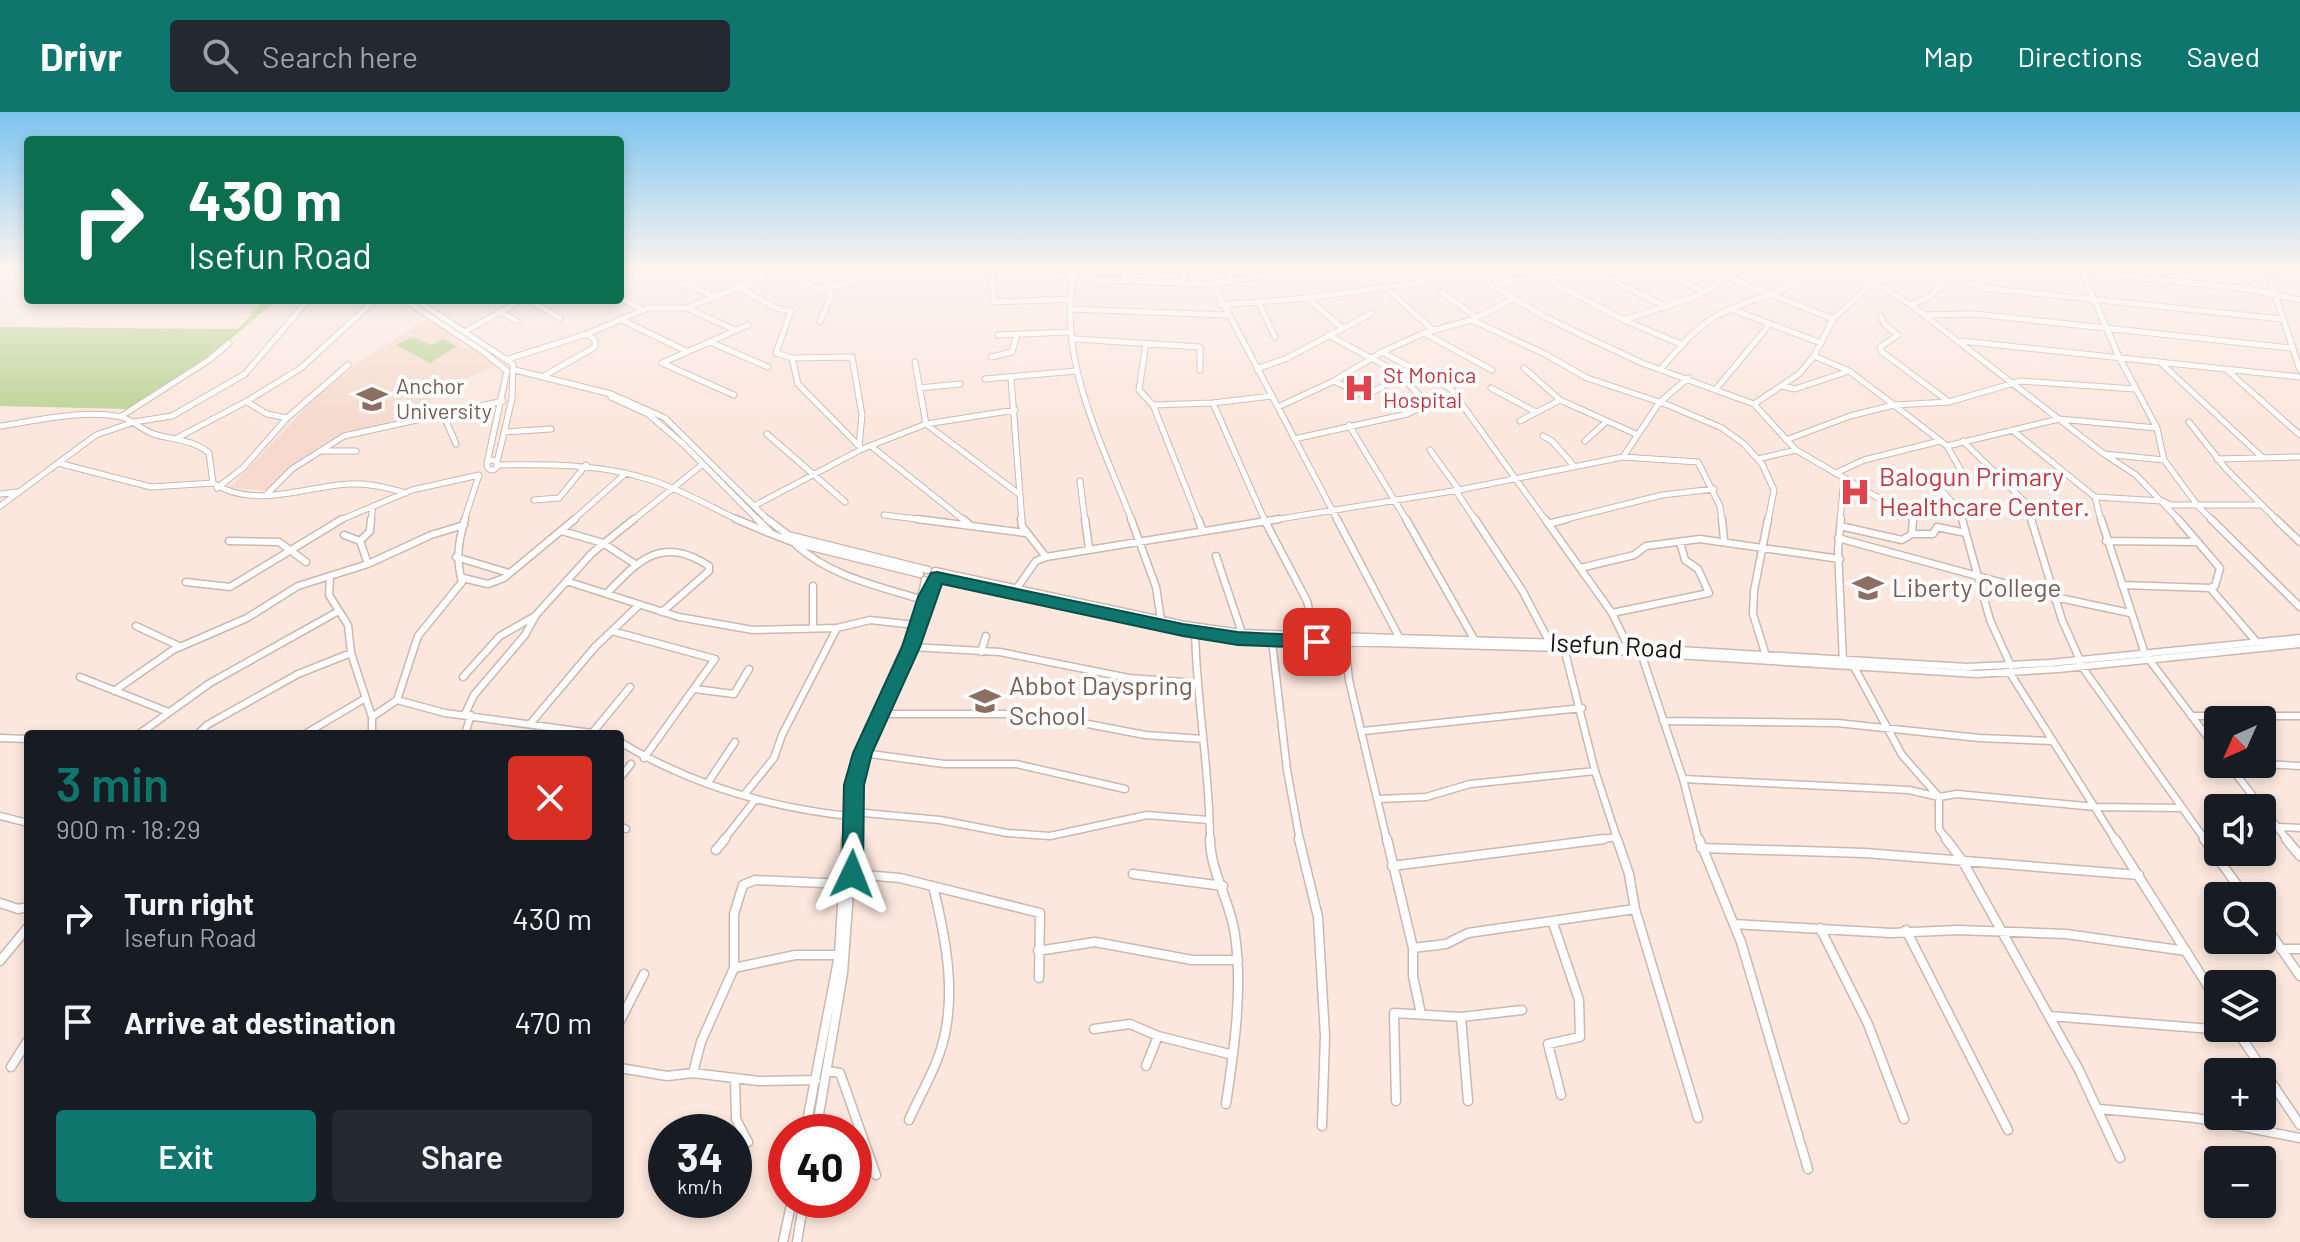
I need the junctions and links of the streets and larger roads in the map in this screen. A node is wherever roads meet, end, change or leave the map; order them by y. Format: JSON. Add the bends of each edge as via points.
{"nodes":[{"id":1,"x":1833,"y":319,"type":"edge"},
{"id":2,"x":2282,"y":319,"type":"edge"},
{"id":3,"x":291,"y":320,"type":"edge"},
{"id":4,"x":351,"y":320,"type":"edge"},
{"id":5,"x":435,"y":320,"type":"edge"},
{"id":6,"x":446,"y":320,"type":"edge"},
{"id":7,"x":486,"y":320,"type":"edge"},
{"id":8,"x":618,"y":320,"type":"edge"},
{"id":9,"x":622,"y":320,"type":"edge"},
{"id":10,"x":713,"y":320,"type":"edge"},
{"id":11,"x":788,"y":320,"type":"edge"},
{"id":12,"x":1071,"y":320,"type":"edge"},
{"id":13,"x":1230,"y":320,"type":"edge"},
{"id":14,"x":1267,"y":320,"type":"edge"},
{"id":15,"x":1333,"y":320,"type":"edge"},
{"id":16,"x":1355,"y":320,"type":"edge"},
{"id":17,"x":1422,"y":320,"type":"edge"},
{"id":18,"x":1472,"y":320,"type":"edge"},
{"id":19,"x":1476,"y":320,"type":"edge"},
{"id":20,"x":1551,"y":320,"type":"edge"},
{"id":21,"x":1624,"y":320,"type":"edge"},
{"id":22,"x":1712,"y":320,"type":"edge"},
{"id":23,"x":1756,"y":320,"type":"edge"},
{"id":24,"x":1882,"y":320,"type":"edge"},
{"id":25,"x":1930,"y":320,"type":"edge"},
{"id":26,"x":2029,"y":320,"type":"edge"},
{"id":27,"x":2103,"y":320,"type":"edge"},
{"id":28,"x":748,"y":325,"type":"dead end"},
{"id":29,"x":1769,"y":325,"type":"junction"},
{"id":30,"x":1340,"y":326,"type":"junction"},
{"id":31,"x":2106,"y":328,"type":"junction"},
{"id":32,"x":736,"y":330,"type":"junction"},
{"id":33,"x":1434,"y":330,"type":"junction"},
{"id":34,"x":464,"y":332,"type":"junction"},
{"id":35,"x":1070,"y":332,"type":"junction"},
{"id":36,"x":1424,"y":333,"type":"junction"},
{"id":37,"x":587,"y":334,"type":"junction"},
{"id":38,"x":1017,"y":334,"type":"junction"},
{"id":39,"x":998,"y":335,"type":"dead end"},
{"id":40,"x":1328,"y":335,"type":"junction"},
{"id":41,"x":1275,"y":337,"type":"dead end"},
{"id":42,"x":1075,"y":339,"type":"junction"},
{"id":43,"x":1959,"y":341,"type":"junction"},
{"id":44,"x":710,"y":342,"type":"junction"},
{"id":45,"x":229,"y":343,"type":"dead end"},
{"id":46,"x":1146,"y":343,"type":"junction"},
{"id":47,"x":1821,"y":343,"type":"junction"},
{"id":48,"x":1683,"y":345,"type":"junction"},
{"id":49,"x":2291,"y":348,"type":"junction"},
{"id":50,"x":686,"y":351,"type":"junction"},
{"id":51,"x":1382,"y":352,"type":"junction"},
{"id":52,"x":1814,"y":356,"type":"junction"},
{"id":53,"x":991,"y":357,"type":"dead end"},
{"id":54,"x":2119,"y":357,"type":"junction"},
{"id":55,"x":792,"y":358,"type":"junction"},
{"id":56,"x":508,"y":359,"type":"junction"},
{"id":57,"x":1372,"y":359,"type":"junction"},
{"id":58,"x":915,"y":362,"type":"dead end"},
{"id":59,"x":2161,"y":363,"type":"junction"},
{"id":60,"x":348,"y":365,"type":"dead end"},
{"id":61,"x":768,"y":367,"type":"dead end"},
{"id":62,"x":1524,"y":368,"type":"dead end"},
{"id":63,"x":1257,"y":369,"type":"junction"},
{"id":64,"x":1200,"y":370,"type":"dead end"},
{"id":65,"x":1492,"y":370,"type":"dead end"},
{"id":66,"x":1660,"y":370,"type":"junction"},
{"id":67,"x":2300,"y":370,"type":"edge"},
{"id":68,"x":1076,"y":371,"type":"junction"},
{"id":69,"x":1849,"y":371,"type":"junction"},
{"id":70,"x":2228,"y":371,"type":"junction"},
{"id":71,"x":514,"y":372,"type":"junction"},
{"id":72,"x":542,"y":377,"type":"junction"},
{"id":73,"x":2300,"y":377,"type":"edge"},
{"id":74,"x":1011,"y":378,"type":"junction"},
{"id":75,"x":1688,"y":378,"type":"junction"},
{"id":76,"x":985,"y":379,"type":"dead end"},
{"id":77,"x":1334,"y":381,"type":"junction"},
{"id":78,"x":1393,"y":381,"type":"dead end"},
{"id":79,"x":2012,"y":383,"type":"junction"},
{"id":80,"x":960,"y":384,"type":"dead end"},
{"id":81,"x":1782,"y":386,"type":"junction"},
{"id":82,"x":919,"y":388,"type":"junction"},
{"id":83,"x":1491,"y":388,"type":"dead end"},
{"id":84,"x":1716,"y":389,"type":"junction"},
{"id":85,"x":2135,"y":389,"type":"junction"},
{"id":86,"x":734,"y":395,"type":"dead end"},
{"id":87,"x":1272,"y":396,"type":"junction"},
{"id":88,"x":1560,"y":400,"type":"junction"},
{"id":89,"x":503,"y":401,"type":"junction"},
{"id":90,"x":247,"y":402,"type":"junction"},
{"id":91,"x":1949,"y":402,"type":"junction"},
{"id":92,"x":1213,"y":403,"type":"junction"},
{"id":93,"x":1659,"y":404,"type":"junction"},
{"id":94,"x":1754,"y":404,"type":"junction"},
{"id":95,"x":1153,"y":405,"type":"junction"},
{"id":96,"x":1894,"y":405,"type":"junction"},
{"id":97,"x":1278,"y":407,"type":"junction"},
{"id":98,"x":1015,"y":410,"type":"junction"},
{"id":99,"x":1536,"y":412,"type":"junction"},
{"id":100,"x":443,"y":414,"type":"junction"},
{"id":101,"x":120,"y":417,"type":"junction"},
{"id":102,"x":287,"y":418,"type":"junction"},
{"id":103,"x":2059,"y":419,"type":"junction"},
{"id":104,"x":1520,"y":421,"type":"dead end"},
{"id":105,"x":134,"y":422,"type":"junction"},
{"id":106,"x":1606,"y":422,"type":"junction"},
{"id":107,"x":2189,"y":422,"type":"dead end"},
{"id":108,"x":926,"y":424,"type":"junction"},
{"id":109,"x":1349,"y":425,"type":"junction"},
{"id":110,"x":0,"y":426,"type":"edge"},
{"id":111,"x":2157,"y":428,"type":"junction"},
{"id":112,"x":551,"y":429,"type":"dead end"},
{"id":113,"x":2012,"y":430,"type":"junction"},
{"id":114,"x":504,"y":432,"type":"junction"},
{"id":115,"x":767,"y":434,"type":"dead end"},
{"id":116,"x":1636,"y":434,"type":"junction"},
{"id":117,"x":2300,"y":435,"type":"edge"},
{"id":118,"x":1543,"y":436,"type":"dead end"},
{"id":119,"x":177,"y":438,"type":"junction"},
{"id":120,"x":1294,"y":439,"type":"junction"},
{"id":121,"x":1786,"y":440,"type":"junction"},
{"id":122,"x":1585,"y":441,"type":"dead end"},
{"id":123,"x":1940,"y":441,"type":"junction"},
{"id":124,"x":1963,"y":441,"type":"junction"},
{"id":125,"x":456,"y":444,"type":"dead end"},
{"id":126,"x":871,"y":446,"type":"junction"},
{"id":127,"x":1947,"y":446,"type":"junction"},
{"id":128,"x":861,"y":448,"type":"junction"},
{"id":129,"x":1430,"y":450,"type":"dead end"},
{"id":130,"x":1796,"y":450,"type":"junction"},
{"id":131,"x":317,"y":451,"type":"junction"},
{"id":132,"x":356,"y":451,"type":"dead end"},
{"id":133,"x":2104,"y":454,"type":"junction"},
{"id":134,"x":1623,"y":457,"type":"junction"},
{"id":135,"x":2300,"y":457,"type":"edge"},
{"id":136,"x":2263,"y":458,"type":"junction"},
{"id":137,"x":1758,"y":459,"type":"junction"},
{"id":138,"x":2217,"y":459,"type":"junction"},
{"id":139,"x":2164,"y":460,"type":"junction"},
{"id":140,"x":58,"y":463,"type":"junction"},
{"id":141,"x":498,"y":463,"type":"junction"},
{"id":142,"x":703,"y":464,"type":"junction"},
{"id":143,"x":586,"y":465,"type":"junction"},
{"id":144,"x":487,"y":466,"type":"junction"},
{"id":145,"x":1574,"y":466,"type":"junction"},
{"id":146,"x":626,"y":473,"type":"junction"},
{"id":147,"x":1836,"y":473,"type":"junction"},
{"id":148,"x":479,"y":475,"type":"junction"},
{"id":149,"x":812,"y":475,"type":"junction"},
{"id":150,"x":1514,"y":479,"type":"junction"},
{"id":151,"x":1844,"y":479,"type":"junction"},
{"id":152,"x":1080,"y":481,"type":"dead end"},
{"id":153,"x":215,"y":486,"type":"junction"},
{"id":154,"x":672,"y":488,"type":"junction"},
{"id":155,"x":1714,"y":489,"type":"junction"},
{"id":156,"x":21,"y":491,"type":"junction"},
{"id":157,"x":1457,"y":491,"type":"junction"},
{"id":158,"x":406,"y":493,"type":"junction"},
{"id":159,"x":0,"y":494,"type":"edge"},
{"id":160,"x":1019,"y":494,"type":"junction"},
{"id":161,"x":266,"y":495,"type":"junction"},
{"id":162,"x":2095,"y":497,"type":"junction"},
{"id":163,"x":534,"y":500,"type":"dead end"},
{"id":164,"x":1394,"y":501,"type":"junction"},
{"id":165,"x":2162,"y":501,"type":"junction"},
{"id":166,"x":845,"y":502,"type":"dead end"},
{"id":167,"x":2260,"y":505,"type":"junction"},
{"id":168,"x":0,"y":506,"type":"edge"},
{"id":169,"x":373,"y":506,"type":"junction"},
{"id":170,"x":754,"y":506,"type":"junction"},
{"id":171,"x":2198,"y":506,"type":"junction"},
{"id":172,"x":1332,"y":511,"type":"junction"},
{"id":173,"x":884,"y":515,"type":"dead end"},
{"id":174,"x":1265,"y":521,"type":"junction"},
{"id":175,"x":1548,"y":524,"type":"junction"},
{"id":176,"x":464,"y":525,"type":"junction"},
{"id":177,"x":1840,"y":526,"type":"junction"},
{"id":178,"x":973,"y":528,"type":"junction"},
{"id":179,"x":562,"y":531,"type":"junction"},
{"id":180,"x":1203,"y":531,"type":"junction"},
{"id":181,"x":1026,"y":533,"type":"junction"},
{"id":182,"x":1966,"y":533,"type":"junction"},
{"id":183,"x":772,"y":534,"type":"junction"},
{"id":184,"x":1912,"y":534,"type":"junction"},
{"id":185,"x":344,"y":535,"type":"dead end"},
{"id":186,"x":1881,"y":536,"type":"junction"},
{"id":187,"x":1838,"y":538,"type":"junction"},
{"id":188,"x":1724,"y":540,"type":"junction"},
{"id":189,"x":229,"y":541,"type":"dead end"},
{"id":190,"x":360,"y":541,"type":"junction"},
{"id":191,"x":1139,"y":541,"type":"junction"},
{"id":192,"x":2106,"y":541,"type":"junction"},
{"id":193,"x":1680,"y":542,"type":"junction"},
{"id":194,"x":2198,"y":542,"type":"junction"},
{"id":195,"x":2300,"y":542,"type":"edge"},
{"id":196,"x":603,"y":543,"type":"junction"},
{"id":197,"x":795,"y":543,"type":"junction"},
{"id":198,"x":290,"y":545,"type":"junction"},
{"id":199,"x":1765,"y":546,"type":"junction"},
{"id":200,"x":1089,"y":548,"type":"junction"},
{"id":201,"x":1880,"y":550,"type":"junction"},
{"id":202,"x":1216,"y":556,"type":"dead end"},
{"id":203,"x":456,"y":557,"type":"junction"},
{"id":204,"x":1046,"y":557,"type":"junction"},
{"id":205,"x":1840,"y":559,"type":"junction"},
{"id":206,"x":306,"y":562,"type":"dead end"},
{"id":207,"x":368,"y":564,"type":"junction"},
{"id":208,"x":635,"y":564,"type":"junction"},
{"id":209,"x":1580,"y":568,"type":"junction"},
{"id":210,"x":509,"y":573,"type":"junction"},
{"id":211,"x":930,"y":575,"type":"junction"},
{"id":212,"x":1978,"y":575,"type":"junction"},
{"id":213,"x":330,"y":577,"type":"junction"},
{"id":214,"x":463,"y":578,"type":"junction"},
{"id":215,"x":566,"y":581,"type":"junction"},
{"id":216,"x":186,"y":582,"type":"dead end"},
{"id":217,"x":2122,"y":585,"type":"junction"},
{"id":218,"x":813,"y":586,"type":"dead end"},
{"id":219,"x":1017,"y":588,"type":"junction"},
{"id":220,"x":2210,"y":588,"type":"junction"},
{"id":221,"x":607,"y":593,"type":"junction"},
{"id":222,"x":2055,"y":597,"type":"junction"},
{"id":223,"x":923,"y":600,"type":"junction"},
{"id":224,"x":639,"y":605,"type":"junction"},
{"id":225,"x":2300,"y":607,"type":"edge"},
{"id":226,"x":337,"y":612,"type":"junction"},
{"id":227,"x":662,"y":612,"type":"junction"},
{"id":228,"x":1612,"y":613,"type":"junction"},
{"id":229,"x":2130,"y":613,"type":"junction"},
{"id":230,"x":536,"y":615,"type":"junction"},
{"id":231,"x":1161,"y":620,"type":"junction"},
{"id":232,"x":915,"y":625,"type":"junction"},
{"id":233,"x":136,"y":626,"type":"dead end"},
{"id":234,"x":813,"y":626,"type":"junction"},
{"id":235,"x":837,"y":628,"type":"junction"},
{"id":236,"x":1195,"y":629,"type":"junction"},
{"id":237,"x":612,"y":631,"type":"junction"},
{"id":238,"x":1242,"y":633,"type":"junction"},
{"id":239,"x":1315,"y":635,"type":"junction"},
{"id":240,"x":986,"y":636,"type":"dead end"},
{"id":241,"x":1399,"y":637,"type":"junction"},
{"id":242,"x":1474,"y":639,"type":"junction"},
{"id":243,"x":2255,"y":640,"type":"junction"},
{"id":244,"x":1272,"y":641,"type":"junction"},
{"id":245,"x":2300,"y":641,"type":"edge"},
{"id":246,"x":1345,"y":643,"type":"junction"},
{"id":247,"x":1550,"y":643,"type":"junction"},
{"id":248,"x":179,"y":646,"type":"junction"},
{"id":249,"x":1628,"y":646,"type":"junction"},
{"id":250,"x":911,"y":647,"type":"junction"},
{"id":251,"x":1564,"y":648,"type":"junction"},
{"id":252,"x":981,"y":652,"type":"junction"},
{"id":253,"x":351,"y":653,"type":"junction"},
{"id":254,"x":1641,"y":653,"type":"junction"},
{"id":255,"x":2146,"y":655,"type":"junction"},
{"id":256,"x":1766,"y":656,"type":"junction"},
{"id":257,"x":2080,"y":661,"type":"junction"},
{"id":258,"x":1850,"y":663,"type":"junction"},
{"id":259,"x":749,"y":669,"type":"dead end"},
{"id":260,"x":2011,"y":670,"type":"junction"},
{"id":261,"x":80,"y":677,"type":"dead end"},
{"id":262,"x":463,"y":677,"type":"dead end"},
{"id":263,"x":1196,"y":683,"type":"junction"},
{"id":264,"x":630,"y":687,"type":"dead end"},
{"id":265,"x":695,"y":689,"type":"junction"},
{"id":266,"x":114,"y":691,"type":"junction"},
{"id":267,"x":364,"y":699,"type":"junction"},
{"id":268,"x":397,"y":700,"type":"junction"},
{"id":269,"x":1582,"y":708,"type":"junction"},
{"id":270,"x":166,"y":711,"type":"junction"},
{"id":271,"x":880,"y":714,"type":"junction"},
{"id":272,"x":468,"y":715,"type":"junction"},
{"id":273,"x":2191,"y":716,"type":"junction"},
{"id":274,"x":2300,"y":716,"type":"edge"},
{"id":275,"x":372,"y":717,"type":"junction"},
{"id":276,"x":1663,"y":721,"type":"junction"},
{"id":277,"x":530,"y":724,"type":"junction"},
{"id":278,"x":1887,"y":729,"type":"junction"},
{"id":279,"x":144,"y":730,"type":"edge"},
{"id":280,"x":202,"y":730,"type":"edge"},
{"id":281,"x":310,"y":730,"type":"edge"},
{"id":282,"x":372,"y":730,"type":"edge"},
{"id":283,"x":466,"y":730,"type":"edge"},
{"id":284,"x":574,"y":730,"type":"edge"},
{"id":285,"x":598,"y":730,"type":"edge"},
{"id":286,"x":1363,"y":731,"type":"junction"},
{"id":287,"x":2204,"y":733,"type":"edge"},
{"id":288,"x":0,"y":738,"type":"edge"},
{"id":289,"x":24,"y":739,"type":"edge"},
{"id":290,"x":1203,"y":739,"type":"junction"},
{"id":291,"x":2053,"y":741,"type":"junction"},
{"id":292,"x":735,"y":742,"type":"dead end"},
{"id":293,"x":624,"y":745,"type":"edge"},
{"id":294,"x":863,"y":753,"type":"junction"},
{"id":295,"x":644,"y":758,"type":"junction"},
{"id":296,"x":631,"y":764,"type":"dead end"},
{"id":297,"x":2276,"y":765,"type":"edge"},
{"id":298,"x":2300,"y":766,"type":"edge"},
{"id":299,"x":1595,"y":771,"type":"junction"},
{"id":300,"x":624,"y":773,"type":"edge"},
{"id":301,"x":2240,"y":778,"type":"edge"},
{"id":302,"x":1683,"y":779,"type":"junction"},
{"id":303,"x":707,"y":784,"type":"junction"},
{"id":304,"x":1125,"y":789,"type":"dead end"},
{"id":305,"x":744,"y":795,"type":"junction"},
{"id":306,"x":1939,"y":797,"type":"junction"},
{"id":307,"x":1378,"y":799,"type":"junction"},
{"id":308,"x":755,"y":800,"type":"junction"},
{"id":309,"x":2096,"y":807,"type":"junction"},
{"id":310,"x":2181,"y":808,"type":"junction"},
{"id":311,"x":852,"y":814,"type":"junction"},
{"id":312,"x":2,"y":818,"type":"edge"},
{"id":313,"x":1208,"y":820,"type":"junction"},
{"id":314,"x":24,"y":822,"type":"edge"},
{"id":315,"x":2280,"y":827,"type":"junction"},
{"id":316,"x":2300,"y":828,"type":"edge"},
{"id":317,"x":1616,"y":837,"type":"junction"},
{"id":318,"x":1701,"y":848,"type":"junction"},
{"id":319,"x":716,"y":850,"type":"dead end"},
{"id":320,"x":2300,"y":856,"type":"edge"},
{"id":321,"x":1962,"y":860,"type":"junction"},
{"id":322,"x":1392,"y":866,"type":"junction"},
{"id":323,"x":852,"y":874,"type":"junction"},
{"id":324,"x":1133,"y":874,"type":"dead end"},
{"id":325,"x":2139,"y":875,"type":"junction"},
{"id":326,"x":2235,"y":882,"type":"edge"},
{"id":327,"x":845,"y":884,"type":"junction"},
{"id":328,"x":933,"y":886,"type":"junction"},
{"id":329,"x":1223,"y":886,"type":"junction"},
{"id":330,"x":0,"y":903,"type":"edge"},
{"id":331,"x":24,"y":908,"type":"edge"},
{"id":332,"x":1635,"y":909,"type":"junction"},
{"id":333,"x":1553,"y":923,"type":"junction"},
{"id":334,"x":1734,"y":924,"type":"junction"},
{"id":335,"x":1820,"y":928,"type":"junction"},
{"id":336,"x":1906,"y":930,"type":"junction"},
{"id":337,"x":24,"y":932,"type":"edge"},
{"id":338,"x":2003,"y":932,"type":"junction"},
{"id":339,"x":2276,"y":942,"type":"edge"},
{"id":340,"x":1413,"y":948,"type":"junction"},
{"id":341,"x":2281,"y":949,"type":"junction"},
{"id":342,"x":2300,"y":949,"type":"edge"},
{"id":343,"x":1038,"y":951,"type":"junction"},
{"id":344,"x":2186,"y":951,"type":"junction"},
{"id":345,"x":839,"y":955,"type":"junction"},
{"id":346,"x":1238,"y":960,"type":"junction"},
{"id":347,"x":0,"y":961,"type":"edge"},
{"id":348,"x":734,"y":968,"type":"junction"},
{"id":349,"x":644,"y":974,"type":"dead end"},
{"id":350,"x":2300,"y":976,"type":"edge"},
{"id":351,"x":1039,"y":978,"type":"dead end"},
{"id":352,"x":2204,"y":980,"type":"edge"},
{"id":353,"x":1522,"y":1010,"type":"dead end"},
{"id":354,"x":624,"y":1013,"type":"edge"},
{"id":355,"x":1421,"y":1014,"type":"junction"},
{"id":356,"x":2050,"y":1016,"type":"junction"},
{"id":357,"x":1461,"y":1017,"type":"junction"},
{"id":358,"x":2204,"y":1027,"type":"edge"},
{"id":359,"x":1094,"y":1029,"type":"dead end"},
{"id":360,"x":1158,"y":1036,"type":"junction"},
{"id":361,"x":2245,"y":1042,"type":"edge"},
{"id":362,"x":24,"y":1046,"type":"edge"},
{"id":363,"x":1233,"y":1055,"type":"junction"},
{"id":364,"x":1146,"y":1066,"type":"dead end"},
{"id":365,"x":11,"y":1067,"type":"dead end"},
{"id":366,"x":624,"y":1069,"type":"edge"},
{"id":367,"x":827,"y":1071,"type":"junction"},
{"id":368,"x":693,"y":1073,"type":"junction"},
{"id":369,"x":735,"y":1078,"type":"junction"},
{"id":370,"x":816,"y":1080,"type":"junction"},
{"id":371,"x":1561,"y":1095,"type":"dead end"},
{"id":372,"x":1396,"y":1101,"type":"dead end"},
{"id":373,"x":1468,"y":1101,"type":"dead end"},
{"id":374,"x":1226,"y":1104,"type":"dead end"},
{"id":375,"x":2100,"y":1109,"type":"junction"},
{"id":376,"x":736,"y":1114,"type":"edge"},
{"id":377,"x":809,"y":1114,"type":"edge"},
{"id":378,"x":819,"y":1114,"type":"edge"},
{"id":379,"x":1698,"y":1118,"type":"dead end"},
{"id":380,"x":1904,"y":1119,"type":"dead end"},
{"id":381,"x":909,"y":1120,"type":"dead end"},
{"id":382,"x":2300,"y":1125,"type":"edge"},
{"id":383,"x":1322,"y":1126,"type":"dead end"},
{"id":384,"x":2008,"y":1130,"type":"dead end"},
{"id":385,"x":2300,"y":1138,"type":"edge"},
{"id":386,"x":2120,"y":1158,"type":"dead end"},
{"id":387,"x":1808,"y":1169,"type":"dead end"},
{"id":388,"x":876,"y":1175,"type":"dead end"},
{"id":389,"x":788,"y":1218,"type":"edge"},
{"id":390,"x":801,"y":1218,"type":"edge"},
{"id":391,"x":783,"y":1242,"type":"edge"},
{"id":392,"x":797,"y":1242,"type":"edge"}],
"edges":[{"from":1,"to":47,"type":"street"},
{"from":2,"to":49,"type":"street"},
{"from":3,"to":105,"type":"street","via":[[240,379],[172,416]]},
{"from":4,"to":90,"type":"street","via":[[317,356]]},
{"from":5,"to":89,"type":"street","via":[[507,371]]},
{"from":6,"to":34,"type":"street"},
{"from":7,"to":34,"type":"street"},
{"from":8,"to":37,"type":"street"},
{"from":9,"to":50,"type":"street"},
{"from":10,"to":32,"type":"street"},
{"from":11,"to":55,"type":"street","via":[[776,353]]},
{"from":12,"to":35,"type":"street"},
{"from":13,"to":63,"type":"street"},
{"from":14,"to":41,"type":"street"},
{"from":15,"to":30,"type":"street"},
{"from":16,"to":30,"type":"street"},
{"from":17,"to":33,"type":"street"},
{"from":18,"to":33,"type":"street"},
{"from":19,"to":93,"type":"street","via":[[1581,375]]},
{"from":20,"to":66,"type":"street"},
{"from":21,"to":48,"type":"street"},
{"from":22,"to":48,"type":"street"},
{"from":23,"to":29,"type":"street"},
{"from":24,"to":91,"type":"street","via":[[1898,335],[1880,347],[1882,352]]},
{"from":25,"to":43,"type":"street"},
{"from":26,"to":31,"type":"street"},
{"from":27,"to":31,"type":"street"},
{"from":28,"to":32,"type":"street"},
{"from":29,"to":47,"type":"street"},
{"from":29,"to":84,"type":"street"},
{"from":30,"to":40,"type":"street"},
{"from":31,"to":49,"type":"street"},
{"from":31,"to":54,"type":"street"},
{"from":32,"to":44,"type":"street"},
{"from":33,"to":36,"type":"street"},
{"from":34,"to":56,"type":"street"},
{"from":35,"to":38,"type":"street"},
{"from":35,"to":42,"type":"street"},
{"from":36,"to":51,"type":"street"},
{"from":36,"to":65,"type":"street"},
{"from":37,"to":56,"type":"street"},
{"from":37,"to":72,"type":"street","via":[[595,347]]},
{"from":38,"to":39,"type":"street"},
{"from":38,"to":53,"type":"street","via":[[1012,352]]},
{"from":40,"to":57,"type":"street"},
{"from":40,"to":63,"type":"street"},
{"from":42,"to":46,"type":"street"},
{"from":42,"to":68,"type":"street"},
{"from":43,"to":54,"type":"street"},
{"from":43,"to":79,"type":"street"},
{"from":44,"to":50,"type":"street"},
{"from":44,"to":61,"type":"street"},
{"from":45,"to":101,"type":"street"},
{"from":46,"to":64,"type":"street","via":[[1200,347]]},
{"from":46,"to":95,"type":"street","via":[[1139,390]]},
{"from":47,"to":52,"type":"street"},
{"from":48,"to":66,"type":"street"},
{"from":49,"to":67,"type":"street"},
{"from":50,"to":86,"type":"street","via":[[662,363]]},
{"from":51,"to":57,"type":"street"},
{"from":51,"to":150,"type":"street","via":[[1451,389]]},
{"from":52,"to":69,"type":"street"},
{"from":52,"to":81,"type":"street"},
{"from":54,"to":59,"type":"street"},
{"from":54,"to":85,"type":"street"},
{"from":55,"to":128,"type":"street","via":[[798,384]]},
{"from":55,"to":128,"type":"street","via":[[852,357]]},
{"from":56,"to":71,"type":"street"},
{"from":57,"to":77,"type":"street"},
{"from":57,"to":109,"type":"street","via":[[1420,391],[1428,404],[1407,414]]},
{"from":58,"to":82,"type":"street"},
{"from":59,"to":70,"type":"street"},
{"from":59,"to":136,"type":"street"},
{"from":60,"to":102,"type":"street"},
{"from":62,"to":88,"type":"street"},
{"from":63,"to":87,"type":"street"},
{"from":66,"to":75,"type":"street"},
{"from":68,"to":74,"type":"street"},
{"from":68,"to":191,"type":"street"},
{"from":69,"to":81,"type":"street","via":[[1795,389]]},
{"from":69,"to":96,"type":"street"},
{"from":70,"to":73,"type":"street"},
{"from":70,"to":117,"type":"street"},
{"from":71,"to":72,"type":"street"},
{"from":71,"to":114,"type":"street"},
{"from":71,"to":142,"type":"street","via":[[640,410]]},
{"from":72,"to":170,"type":"street","via":[[621,396],[665,418]]},
{"from":74,"to":76,"type":"street"},
{"from":74,"to":98,"type":"street"},
{"from":75,"to":84,"type":"street"},
{"from":75,"to":93,"type":"street"},
{"from":77,"to":78,"type":"street","via":[[1365,396]]},
{"from":77,"to":97,"type":"street"},
{"from":79,"to":85,"type":"street"},
{"from":79,"to":91,"type":"street"},
{"from":79,"to":103,"type":"street"},
{"from":80,"to":82,"type":"street"},
{"from":81,"to":94,"type":"street"},
{"from":82,"to":108,"type":"street"},
{"from":83,"to":99,"type":"street"},
{"from":84,"to":94,"type":"street"},
{"from":85,"to":111,"type":"street"},
{"from":87,"to":92,"type":"street"},
{"from":87,"to":97,"type":"street"},
{"from":88,"to":99,"type":"street"},
{"from":88,"to":106,"type":"street"},
{"from":89,"to":100,"type":"street"},
{"from":89,"to":144,"type":"street"},
{"from":90,"to":102,"type":"street"},
{"from":90,"to":119,"type":"street"},
{"from":91,"to":96,"type":"street"},
{"from":92,"to":95,"type":"street"},
{"from":92,"to":174,"type":"street"},
{"from":93,"to":116,"type":"street"},
{"from":93,"to":137,"type":"street","via":[[1723,430]]},
{"from":94,"to":121,"type":"street"},
{"from":95,"to":180,"type":"street"},
{"from":96,"to":121,"type":"street"},
{"from":96,"to":123,"type":"street"},
{"from":97,"to":120,"type":"street"},
{"from":98,"to":108,"type":"street"},
{"from":98,"to":160,"type":"street"},
{"from":99,"to":104,"type":"street"},
{"from":100,"to":125,"type":"street"},
{"from":100,"to":131,"type":"street","via":[[348,435]]},
{"from":101,"to":105,"type":"street"},
{"from":101,"to":110,"type":"street"},
{"from":102,"to":153,"type":"street","via":[[243,468]]},
{"from":103,"to":111,"type":"street"},
{"from":103,"to":113,"type":"street"},
{"from":103,"to":133,"type":"street"},
{"from":105,"to":119,"type":"street","via":[[146,432]]},
{"from":105,"to":140,"type":"street","via":[[96,435]]},
{"from":106,"to":116,"type":"street"},
{"from":106,"to":122,"type":"street"},
{"from":107,"to":138,"type":"street"},
{"from":108,"to":126,"type":"street"},
{"from":108,"to":160,"type":"street"},
{"from":109,"to":120,"type":"street"},
{"from":109,"to":164,"type":"street"},
{"from":111,"to":139,"type":"street"},
{"from":112,"to":114,"type":"street"},
{"from":113,"to":124,"type":"street"},
{"from":113,"to":162,"type":"street"},
{"from":114,"to":141,"type":"street"},
{"from":115,"to":149,"type":"street"},
{"from":116,"to":134,"type":"street"},
{"from":118,"to":145,"type":"street"},
{"from":119,"to":153,"type":"street","via":[[209,453]]},
{"from":120,"to":172,"type":"street"},
{"from":121,"to":130,"type":"street"},
{"from":123,"to":127,"type":"street"},
{"from":123,"to":147,"type":"street","via":[[1864,460]]},
{"from":124,"to":127,"type":"street"},
{"from":124,"to":222,"type":"street","via":[[2026,503]]},
{"from":126,"to":128,"type":"street"},
{"from":126,"to":178,"type":"street"},
{"from":127,"to":182,"type":"street","via":[[1963,475],[1934,482],[1960,511]]},
{"from":128,"to":149,"type":"street"},
{"from":129,"to":157,"type":"street"},
{"from":130,"to":137,"type":"street"},
{"from":130,"to":147,"type":"street"},
{"from":131,"to":132,"type":"street"},
{"from":131,"to":161,"type":"street"},
{"from":133,"to":139,"type":"street"},
{"from":133,"to":165,"type":"street"},
{"from":134,"to":145,"type":"street"},
{"from":134,"to":155,"type":"street","via":[[1695,461]]},
{"from":135,"to":136,"type":"street"},
{"from":136,"to":138,"type":"street"},
{"from":137,"to":199,"type":"street","via":[[1774,490]]},
{"from":138,"to":167,"type":"street"},
{"from":139,"to":171,"type":"street"},
{"from":140,"to":153,"type":"street","via":[[150,489]]},
{"from":140,"to":156,"type":"street"},
{"from":141,"to":143,"type":"street"},
{"from":141,"to":144,"type":"street"},
{"from":142,"to":154,"type":"street"},
{"from":142,"to":183,"type":"street"},
{"from":143,"to":146,"type":"street"},
{"from":143,"to":163,"type":"street","via":[[559,498]]},
{"from":144,"to":148,"type":"street"},
{"from":145,"to":150,"type":"street"},
{"from":146,"to":154,"type":"street"},
{"from":146,"to":179,"type":"street"},
{"from":147,"to":151,"type":"street"},
{"from":148,"to":158,"type":"street"},
{"from":148,"to":176,"type":"street"},
{"from":149,"to":166,"type":"street"},
{"from":149,"to":170,"type":"street"},
{"from":150,"to":157,"type":"street"},
{"from":150,"to":175,"type":"street"},
{"from":151,"to":177,"type":"street"},
{"from":151,"to":184,"type":"street","via":[[1913,518]]},
{"from":152,"to":200,"type":"street"},
{"from":153,"to":161,"type":"street","via":[[223,492]]},
{"from":154,"to":183,"type":"street"},
{"from":154,"to":196,"type":"street"},
{"from":155,"to":175,"type":"street","via":[[1662,495]]},
{"from":155,"to":188,"type":"street"},
{"from":156,"to":159,"type":"street"},
{"from":156,"to":168,"type":"street"},
{"from":157,"to":164,"type":"street"},
{"from":157,"to":247,"type":"street"},
{"from":158,"to":161,"type":"street","via":[[349,484]]},
{"from":158,"to":169,"type":"street"},
{"from":160,"to":181,"type":"street"},
{"from":162,"to":165,"type":"street"},
{"from":162,"to":192,"type":"street"},
{"from":164,"to":172,"type":"street"},
{"from":164,"to":242,"type":"street"},
{"from":165,"to":171,"type":"street"},
{"from":165,"to":194,"type":"street"},
{"from":167,"to":171,"type":"street"},
{"from":167,"to":195,"type":"street"},
{"from":169,"to":190,"type":"street","via":[[370,531]]},
{"from":169,"to":198,"type":"street"},
{"from":170,"to":211,"type":"street","via":[[788,535]]},
{"from":171,"to":225,"type":"street"},
{"from":172,"to":174,"type":"street"},
{"from":172,"to":241,"type":"street"},
{"from":173,"to":178,"type":"street"},
{"from":174,"to":180,"type":"street"},
{"from":174,"to":239,"type":"street","via":[[1307,601]]},
{"from":175,"to":209,"type":"street"},
{"from":176,"to":203,"type":"street"},
{"from":176,"to":207,"type":"street"},
{"from":177,"to":186,"type":"street"},
{"from":177,"to":187,"type":"street"},
{"from":178,"to":181,"type":"street"},
{"from":179,"to":196,"type":"street"},
{"from":179,"to":210,"type":"street"},
{"from":180,"to":191,"type":"street"},
{"from":181,"to":204,"type":"street"},
{"from":182,"to":184,"type":"street","via":[[1937,527],[1933,534]]},
{"from":182,"to":212,"type":"street"},
{"from":183,"to":197,"type":"street"},
{"from":184,"to":186,"type":"street","via":[[1902,540]]},
{"from":185,"to":190,"type":"street"},
{"from":186,"to":201,"type":"street"},
{"from":187,"to":201,"type":"street"},
{"from":187,"to":205,"type":"street"},
{"from":188,"to":193,"type":"street"},
{"from":188,"to":199,"type":"street"},
{"from":189,"to":198,"type":"street","via":[[276,540]]},
{"from":190,"to":207,"type":"street"},
{"from":191,"to":200,"type":"street"},
{"from":191,"to":231,"type":"street","via":[[1156,587]]},
{"from":192,"to":194,"type":"street"},
{"from":192,"to":217,"type":"street"},
{"from":193,"to":209,"type":"street","via":[[1646,546],[1634,555]]},
{"from":193,"to":228,"type":"street","via":[[1685,560],[1698,569],[1709,593]]},
{"from":194,"to":220,"type":"street","via":[[2220,568]]},
{"from":196,"to":208,"type":"street"},
{"from":196,"to":215,"type":"street"},
{"from":197,"to":211,"type":"street"},
{"from":197,"to":223,"type":"street","via":[[832,571]]},
{"from":198,"to":206,"type":"street"},
{"from":198,"to":216,"type":"street","via":[[230,587]]},
{"from":199,"to":205,"type":"street"},
{"from":199,"to":256,"type":"street","via":[[1753,614]]},
{"from":200,"to":204,"type":"street"},
{"from":201,"to":212,"type":"street"},
{"from":202,"to":238,"type":"street"},
{"from":203,"to":210,"type":"street"},
{"from":203,"to":214,"type":"street"},
{"from":204,"to":219,"type":"street","via":[[1036,561]]},
{"from":205,"to":258,"type":"street"},
{"from":207,"to":213,"type":"street"},
{"from":208,"to":221,"type":"street"},
{"from":208,"to":227,"type":"street","via":[[664,549],[693,554],[709,566]]},
{"from":209,"to":228,"type":"street"},
{"from":210,"to":214,"type":"street","via":[[491,584]]},
{"from":211,"to":219,"type":"street","name":"Isefun Road"},
{"from":211,"to":223,"type":"street"},
{"from":211,"to":236,"type":"street","name":"Isefun Road"},
{"from":211,"to":250,"type":"street"},
{"from":212,"to":222,"type":"street"},
{"from":212,"to":260,"type":"street"},
{"from":213,"to":226,"type":"street","via":[[329,595]]},
{"from":213,"to":248,"type":"street","via":[[298,586],[247,618]]},
{"from":214,"to":268,"type":"street","via":[[418,636]]},
{"from":215,"to":221,"type":"street"},
{"from":215,"to":230,"type":"street"},
{"from":217,"to":220,"type":"street"},
{"from":217,"to":229,"type":"street"},
{"from":218,"to":234,"type":"street"},
{"from":219,"to":231,"type":"street","name":"Isefun Road"},
{"from":220,"to":243,"type":"street"},
{"from":221,"to":224,"type":"street"},
{"from":222,"to":229,"type":"street"},
{"from":222,"to":257,"type":"street"},
{"from":223,"to":232,"type":"street"},
{"from":224,"to":227,"type":"street"},
{"from":224,"to":237,"type":"street"},
{"from":226,"to":253,"type":"street","via":[[348,625]]},
{"from":226,"to":270,"type":"street"},
{"from":227,"to":234,"type":"street","via":[[753,630]]},
{"from":228,"to":249,"type":"street"},
{"from":229,"to":255,"type":"street"},
{"from":230,"to":262,"type":"street","via":[[500,636]]},
{"from":230,"to":272,"type":"street","via":[[474,695]]},
{"from":231,"to":236,"type":"street","name":"Isefun Road"},
{"from":232,"to":235,"type":"street","via":[[870,620]]},
{"from":232,"to":311,"type":"street","via":[[859,749],[849,782]]},
{"from":233,"to":248,"type":"street"},
{"from":234,"to":235,"type":"street"},
{"from":235,"to":305,"type":"street","via":[[774,758]]},
{"from":236,"to":238,"type":"street","name":"Isefun Road"},
{"from":236,"to":244,"type":"street","name":"Isefun Road"},
{"from":236,"to":263,"type":"street"},
{"from":237,"to":265,"type":"street","via":[[715,659]]},
{"from":237,"to":277,"type":"street"},
{"from":238,"to":239,"type":"street","name":"Isefun Road"},
{"from":239,"to":241,"type":"street","name":"Isefun Road"},
{"from":240,"to":252,"type":"street"},
{"from":241,"to":242,"type":"street","name":"Isefun Road"},
{"from":242,"to":247,"type":"street","name":"Isefun Road"},
{"from":243,"to":245,"type":"street","name":"Isefun Road"},
{"from":243,"to":255,"type":"street","name":"Isefun Road"},
{"from":244,"to":246,"type":"street","name":"Isefun Road"},
{"from":244,"to":383,"type":"street","via":[[1287,770],[1318,917],[1325,1036]]},
{"from":245,"to":255,"type":"street","name":"Isefun Road"},
{"from":246,"to":251,"type":"street","name":"Isefun Road"},
{"from":246,"to":286,"type":"street"},
{"from":247,"to":249,"type":"street","name":"Isefun Road"},
{"from":248,"to":266,"type":"street"},
{"from":249,"to":256,"type":"street","name":"Isefun Road"},
{"from":250,"to":252,"type":"street"},
{"from":250,"to":271,"type":"street"},
{"from":251,"to":254,"type":"street","name":"Isefun Road"},
{"from":251,"to":269,"type":"street"},
{"from":252,"to":263,"type":"street","via":[[1129,678]]},
{"from":253,"to":267,"type":"street"},
{"from":253,"to":280,"type":"street","via":[[298,674]]},
{"from":254,"to":258,"type":"street","name":"Isefun Road"},
{"from":254,"to":276,"type":"street"},
{"from":255,"to":257,"type":"street","name":"Isefun Road"},
{"from":255,"to":273,"type":"street"},
{"from":256,"to":258,"type":"street","name":"Isefun Road"},
{"from":257,"to":260,"type":"street","name":"Isefun Road"},
{"from":257,"to":310,"type":"street"},
{"from":258,"to":260,"type":"street","name":"Isefun Road"},
{"from":258,"to":278,"type":"street"},
{"from":259,"to":265,"type":"street","via":[[734,694]]},
{"from":260,"to":291,"type":"street"},
{"from":261,"to":266,"type":"street"},
{"from":263,"to":290,"type":"street"},
{"from":264,"to":285,"type":"street"},
{"from":265,"to":295,"type":"street"},
{"from":266,"to":270,"type":"street"},
{"from":267,"to":275,"type":"street"},
{"from":267,"to":281,"type":"street"},
{"from":268,"to":272,"type":"street"},
{"from":268,"to":275,"type":"street"},
{"from":269,"to":286,"type":"street"},
{"from":269,"to":299,"type":"street"},
{"from":270,"to":279,"type":"street"},
{"from":271,"to":290,"type":"street","via":[[1036,714],[1132,733]]},
{"from":271,"to":294,"type":"street"},
{"from":272,"to":277,"type":"street"},
{"from":272,"to":283,"type":"street"},
{"from":273,"to":274,"type":"street"},
{"from":273,"to":287,"type":"street"},
{"from":275,"to":282,"type":"street"},
{"from":276,"to":278,"type":"street","via":[[1837,723]]},
{"from":276,"to":302,"type":"street"},
{"from":277,"to":284,"type":"street"},
{"from":278,"to":291,"type":"street"},
{"from":278,"to":306,"type":"street","via":[[1927,789]]},
{"from":286,"to":307,"type":"street"},
{"from":288,"to":289,"type":"street"},
{"from":290,"to":313,"type":"street"},
{"from":291,"to":309,"type":"street"},
{"from":292,"to":303,"type":"street"},
{"from":293,"to":295,"type":"street"},
{"from":294,"to":304,"type":"street","via":[[944,764],[1016,764]]},
{"from":294,"to":311,"type":"street"},
{"from":295,"to":303,"type":"street"},
{"from":296,"to":300,"type":"street"},
{"from":297,"to":298,"type":"street"},
{"from":299,"to":307,"type":"street","via":[[1470,784],[1426,797]]},
{"from":299,"to":317,"type":"street"},
{"from":301,"to":315,"type":"street"},
{"from":302,"to":306,"type":"street","via":[[1909,790]]},
{"from":302,"to":318,"type":"street"},
{"from":303,"to":305,"type":"street"},
{"from":305,"to":308,"type":"street"},
{"from":306,"to":309,"type":"street","via":[[1957,794]]},
{"from":306,"to":321,"type":"street","via":[[1939,829]]},
{"from":307,"to":322,"type":"street"},
{"from":308,"to":311,"type":"street"},
{"from":308,"to":319,"type":"street"},
{"from":309,"to":310,"type":"street"},
{"from":309,"to":325,"type":"street"},
{"from":310,"to":326,"type":"street"},
{"from":311,"to":313,"type":"street","via":[[1050,836],[1147,815]]},
{"from":311,"to":323,"type":"street"},
{"from":311,"to":327,"type":"street"},
{"from":312,"to":314,"type":"street"},
{"from":313,"to":329,"type":"street"},
{"from":315,"to":316,"type":"street"},
{"from":315,"to":320,"type":"street"},
{"from":317,"to":322,"type":"street"},
{"from":317,"to":332,"type":"street"},
{"from":318,"to":321,"type":"street","via":[[1805,848]]},
{"from":318,"to":334,"type":"street"},
{"from":321,"to":325,"type":"street"},
{"from":321,"to":338,"type":"street"},
{"from":322,"to":340,"type":"street"},
{"from":323,"to":328,"type":"street"},
{"from":323,"to":367,"type":"street"},
{"from":324,"to":329,"type":"street"},
{"from":325,"to":344,"type":"street"},
{"from":327,"to":345,"type":"street"},
{"from":327,"to":348,"type":"street","via":[[755,880],[743,885],[734,914]]},
{"from":328,"to":343,"type":"street","via":[[1040,913]]},
{"from":328,"to":381,"type":"street","via":[[944,925],[948,1005],[943,1042]]},
{"from":329,"to":346,"type":"street"},
{"from":330,"to":331,"type":"street"},
{"from":332,"to":333,"type":"street"},
{"from":332,"to":379,"type":"street"},
{"from":333,"to":340,"type":"street","via":[[1468,933],[1446,944]]},
{"from":333,"to":371,"type":"street","via":[[1579,1000],[1580,1037],[1548,1044]]},
{"from":334,"to":335,"type":"street"},
{"from":334,"to":387,"type":"street"},
{"from":335,"to":336,"type":"street"},
{"from":335,"to":380,"type":"street","via":[[1868,1024]]},
{"from":336,"to":338,"type":"street"},
{"from":336,"to":384,"type":"street"},
{"from":337,"to":347,"type":"street"},
{"from":338,"to":344,"type":"street","via":[[2081,936]]},
{"from":338,"to":356,"type":"street","via":[[2014,962]]},
{"from":339,"to":341,"type":"street"},
{"from":340,"to":355,"type":"street"},
{"from":341,"to":342,"type":"street"},
{"from":341,"to":350,"type":"street"},
{"from":343,"to":346,"type":"street","via":[[1095,942],[1192,960]]},
{"from":343,"to":351,"type":"street"},
{"from":344,"to":352,"type":"street"},
{"from":345,"to":348,"type":"street","via":[[795,955]]},
{"from":345,"to":370,"type":"street"},
{"from":346,"to":363,"type":"street"},
{"from":348,"to":368,"type":"street"},
{"from":349,"to":354,"type":"street"},
{"from":353,"to":357,"type":"street"},
{"from":355,"to":357,"type":"street"},
{"from":355,"to":372,"type":"street","via":[[1394,1013]]},
{"from":356,"to":358,"type":"street"},
{"from":356,"to":375,"type":"street"},
{"from":357,"to":373,"type":"street"},
{"from":359,"to":360,"type":"street","via":[[1130,1024]]},
{"from":360,"to":363,"type":"street"},
{"from":360,"to":364,"type":"street"},
{"from":361,"to":382,"type":"street"},
{"from":362,"to":365,"type":"street"},
{"from":363,"to":374,"type":"street"},
{"from":366,"to":368,"type":"street","via":[[667,1076]]},
{"from":367,"to":378,"type":"street"},
{"from":367,"to":388,"type":"street","via":[[840,1073]]},
{"from":368,"to":369,"type":"street"},
{"from":369,"to":370,"type":"street"},
{"from":369,"to":376,"type":"street"},
{"from":370,"to":377,"type":"street"},
{"from":375,"to":385,"type":"street","via":[[2196,1118]]},
{"from":375,"to":386,"type":"street"},
{"from":389,"to":391,"type":"street"},
{"from":390,"to":392,"type":"street"}]}
